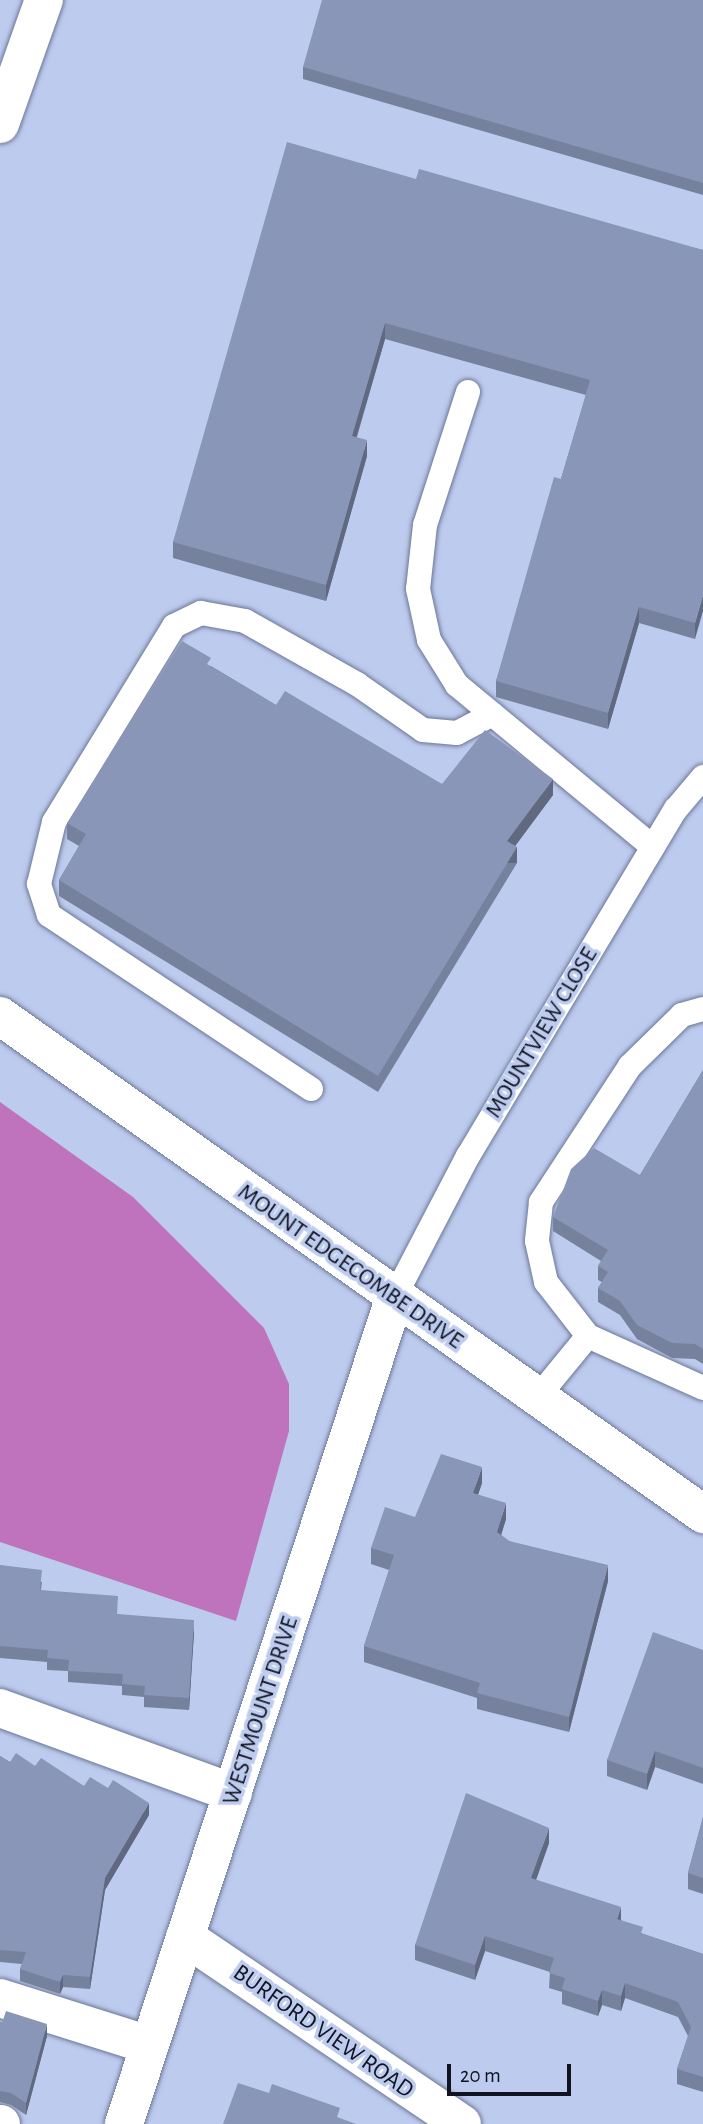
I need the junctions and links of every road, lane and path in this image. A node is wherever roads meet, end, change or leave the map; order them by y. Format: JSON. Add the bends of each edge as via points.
{"nodes":[{"id":1,"x":44,"y":0,"type":"edge"},
{"id":2,"x":0,"y":124,"type":"edge"},
{"id":3,"x":468,"y":392,"type":"dead end"},
{"id":4,"x":492,"y":714,"type":"junction"},
{"id":5,"x":703,"y":777,"type":"edge"},
{"id":6,"x":653,"y":847,"type":"junction"},
{"id":7,"x":703,"y":1009,"type":"edge"},
{"id":8,"x":0,"y":1016,"type":"edge"},
{"id":9,"x":312,"y":1089,"type":"dead end"},
{"id":10,"x":395,"y":1296,"type":"junction"},
{"id":11,"x":588,"y":1336,"type":"junction"},
{"id":12,"x":703,"y":1388,"type":"edge"},
{"id":13,"x":537,"y":1398,"type":"junction"},
{"id":14,"x":703,"y":1514,"type":"edge"},
{"id":15,"x":0,"y":1708,"type":"edge"},
{"id":16,"x":233,"y":1793,"type":"junction"},
{"id":17,"x":185,"y":1937,"type":"junction"},
{"id":18,"x":0,"y":1998,"type":"edge"},
{"id":19,"x":149,"y":2045,"type":"junction"},
{"id":20,"x":124,"y":2124,"type":"edge"},
{"id":21,"x":462,"y":2124,"type":"edge"}],
"edges":[{"from":1,"to":2,"type":"street"},
{"from":3,"to":4,"type":"lane","via":[[425,526],[418,589],[429,640],[457,685]]},
{"from":4,"to":6,"type":"lane"},
{"from":4,"to":9,"type":"lane","via":[[457,733],[423,730],[357,684],[244,621],[201,613],[174,626],[54,822],[39,884],[49,915]]},
{"from":5,"to":6,"type":"lane","name":"MOUNTVIEW CLOSE"},
{"from":6,"to":10,"type":"lane","name":"MOUNTVIEW CLOSE","via":[[468,1156]]},
{"from":7,"to":11,"type":"lane","via":[[682,1015],[629,1066],[541,1202],[537,1241],[546,1282]]},
{"from":8,"to":10,"type":"street","name":"MOUNT EDGECOMBE DRIVE"},
{"from":10,"to":13,"type":"street","name":"MOUNT EDGECOMBE DRIVE"},
{"from":10,"to":16,"type":"street","name":"WESTMOUNT DRIVE"},
{"from":11,"to":12,"type":"lane"},
{"from":11,"to":13,"type":"lane"},
{"from":13,"to":14,"type":"street","name":"MOUNT EDGECOMBE DRIVE"},
{"from":15,"to":16,"type":"street"},
{"from":16,"to":17,"type":"street","name":"WESTMOUNT DRIVE"},
{"from":17,"to":19,"type":"street","name":"WESTMOUNT DRIVE"},
{"from":17,"to":21,"type":"street","name":"BURFORD VIEW ROAD"},
{"from":18,"to":19,"type":"street"},
{"from":19,"to":20,"type":"street","name":"WESTMOUNT DRIVE"}]}
